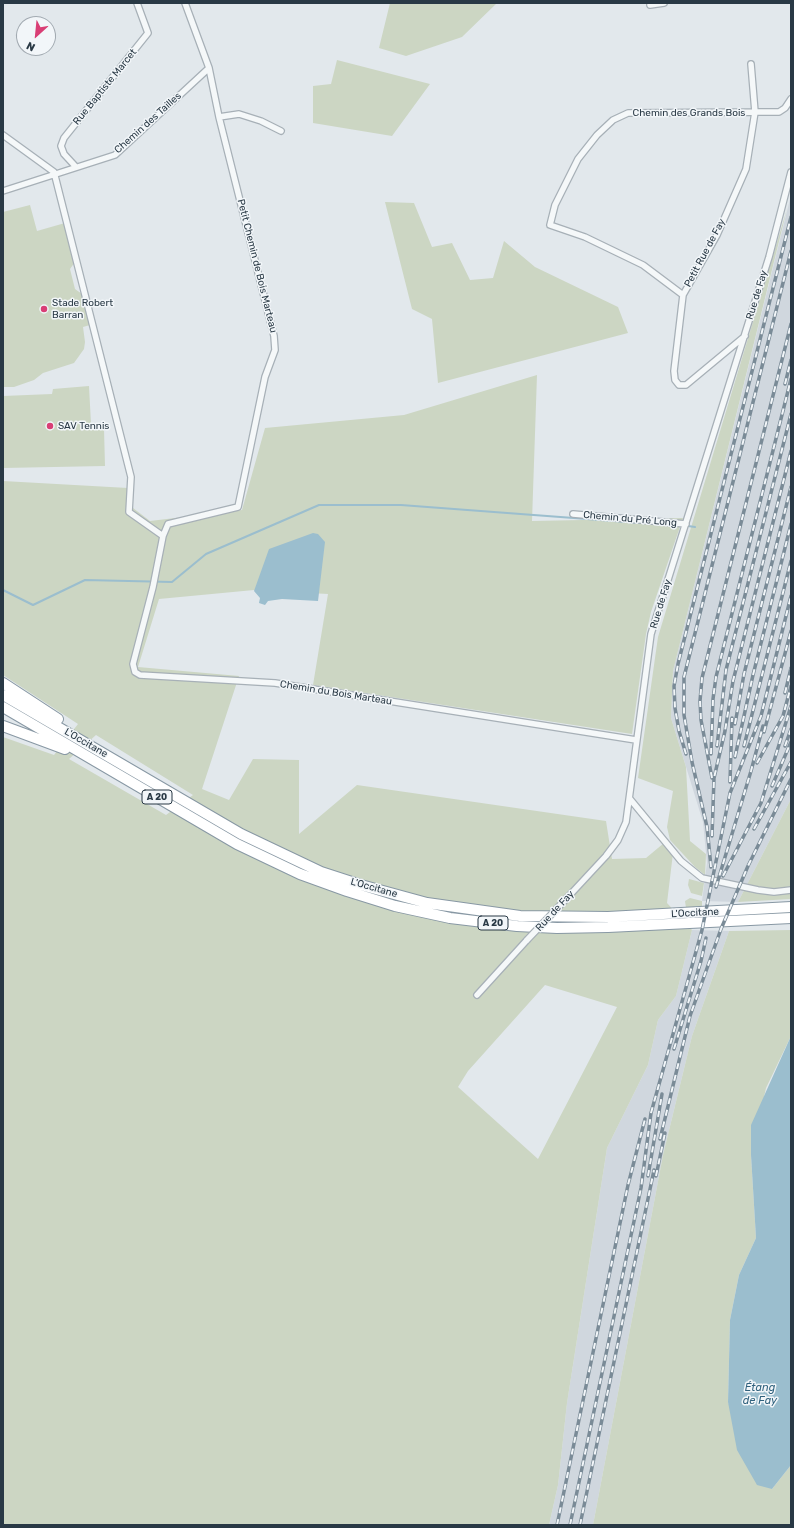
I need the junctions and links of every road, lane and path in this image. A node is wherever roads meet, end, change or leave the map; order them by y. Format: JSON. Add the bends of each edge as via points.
{"nodes":[{"id":1,"x":137,"y":3,"type":"edge"},
{"id":2,"x":185,"y":3,"type":"edge"},
{"id":3,"x":664,"y":3,"type":"edge"},
{"id":4,"x":650,"y":5,"type":"dead end"},
{"id":5,"x":750,"y":64,"type":"dead end"},
{"id":6,"x":209,"y":68,"type":"junction"},
{"id":7,"x":791,"y":99,"type":"edge"},
{"id":8,"x":755,"y":112,"type":"junction"},
{"id":9,"x":219,"y":117,"type":"junction"},
{"id":10,"x":281,"y":131,"type":"dead end"},
{"id":11,"x":3,"y":135,"type":"edge"},
{"id":12,"x":76,"y":167,"type":"junction"},
{"id":13,"x":791,"y":172,"type":"edge"},
{"id":14,"x":55,"y":176,"type":"junction"},
{"id":15,"x":3,"y":191,"type":"edge"},
{"id":16,"x":683,"y":295,"type":"junction"},
{"id":17,"x":744,"y":336,"type":"junction"},
{"id":18,"x":573,"y":514,"type":"dead end"},
{"id":19,"x":686,"y":524,"type":"junction"},
{"id":20,"x":164,"y":536,"type":"junction"},
{"id":21,"x":156,"y":575,"type":"joint"},
{"id":22,"x":3,"y":683,"type":"edge"},
{"id":23,"x":3,"y":695,"type":"edge"},
{"id":24,"x":3,"y":707,"type":"edge"},
{"id":25,"x":3,"y":726,"type":"edge"},
{"id":26,"x":636,"y":740,"type":"junction"},
{"id":27,"x":85,"y":742,"type":"junction"},
{"id":28,"x":102,"y":765,"type":"junction"},
{"id":29,"x":630,"y":799,"type":"junction"},
{"id":30,"x":791,"y":890,"type":"edge"},
{"id":31,"x":791,"y":908,"type":"edge"},
{"id":32,"x":791,"y":918,"type":"edge"},
{"id":33,"x":477,"y":995,"type":"dead end"}],
"edges":[{"from":1,"to":12,"type":"street","name":"Rue Baptiste Marcet","via":[[148,34],[64,138],[61,146],[64,154]]},
{"from":2,"to":6,"type":"street"},
{"from":3,"to":4,"type":"street"},
{"from":5,"to":8,"type":"street","name":"Petit Rue de Fay"},
{"from":6,"to":9,"type":"street","name":"Petit Chemin de Bois Marteau"},
{"from":6,"to":12,"type":"street","name":"Chemin des Tailles","via":[[115,155]]},
{"from":7,"to":8,"type":"street","via":[[779,112]]},
{"from":8,"to":16,"type":"street","name":"Petit Rue de Fay","via":[[746,169],[717,235]]},
{"from":8,"to":16,"type":"street","name":"Chemin des Grands Bois","via":[[628,113],[613,120],[597,135],[578,159],[555,205],[550,226],[586,237],[644,265]]},
{"from":9,"to":10,"type":"street","via":[[239,114]]},
{"from":9,"to":20,"type":"street","name":"Petit Chemin de Bois Marteau","via":[[266,298],[275,350],[265,377],[238,507],[168,524]]},
{"from":11,"to":14,"type":"street","via":[[54,172]]},
{"from":12,"to":14,"type":"street","name":"Chemin des Tailles"},
{"from":13,"to":17,"type":"street","name":"Rue de Fay","via":[[769,257]]},
{"from":14,"to":15,"type":"street","name":"Chemin des Tailles"},
{"from":14,"to":20,"type":"street","via":[[131,477],[129,512]]},
{"from":16,"to":17,"type":"street","name":"Petit Rue de Fay","via":[[674,371],[675,380],[679,385],[686,385],[696,378]]},
{"from":17,"to":19,"type":"street","name":"Rue de Fay"},
{"from":18,"to":19,"type":"street","name":"Chemin du Pré Long"},
{"from":19,"to":26,"type":"street","name":"Rue de Fay","via":[[651,634]]},
{"from":20,"to":21,"type":"street","name":"Petit Chemin de Bois Marteau"},
{"from":21,"to":26,"type":"street","name":"Chemin du Bois Marteau","via":[[133,669],[137,674],[275,683]]},
{"from":22,"to":27,"type":"highway","via":[[71,727]]},
{"from":23,"to":27,"type":"highway","name":"L'Occitane","number":"A 20"},
{"from":24,"to":28,"type":"highway","name":"L'Occitane","number":"A 20"},
{"from":25,"to":28,"type":"highway","via":[[27,733]]},
{"from":26,"to":29,"type":"street","name":"Rue de Fay"},
{"from":27,"to":31,"type":"highway","name":"L'Occitane","number":"A 20","via":[[241,834],[281,854],[322,872],[427,903],[520,916],[564,918]]},
{"from":28,"to":32,"type":"highway","name":"L'Occitane","number":"A 20","via":[[211,830],[262,856],[340,888],[395,906],[450,918],[557,928]]},
{"from":29,"to":30,"type":"street","via":[[681,860],[702,878],[758,890]]},
{"from":29,"to":33,"type":"street","name":"Rue de Fay","bridge":true,"via":[[626,822],[618,840]]}]}
